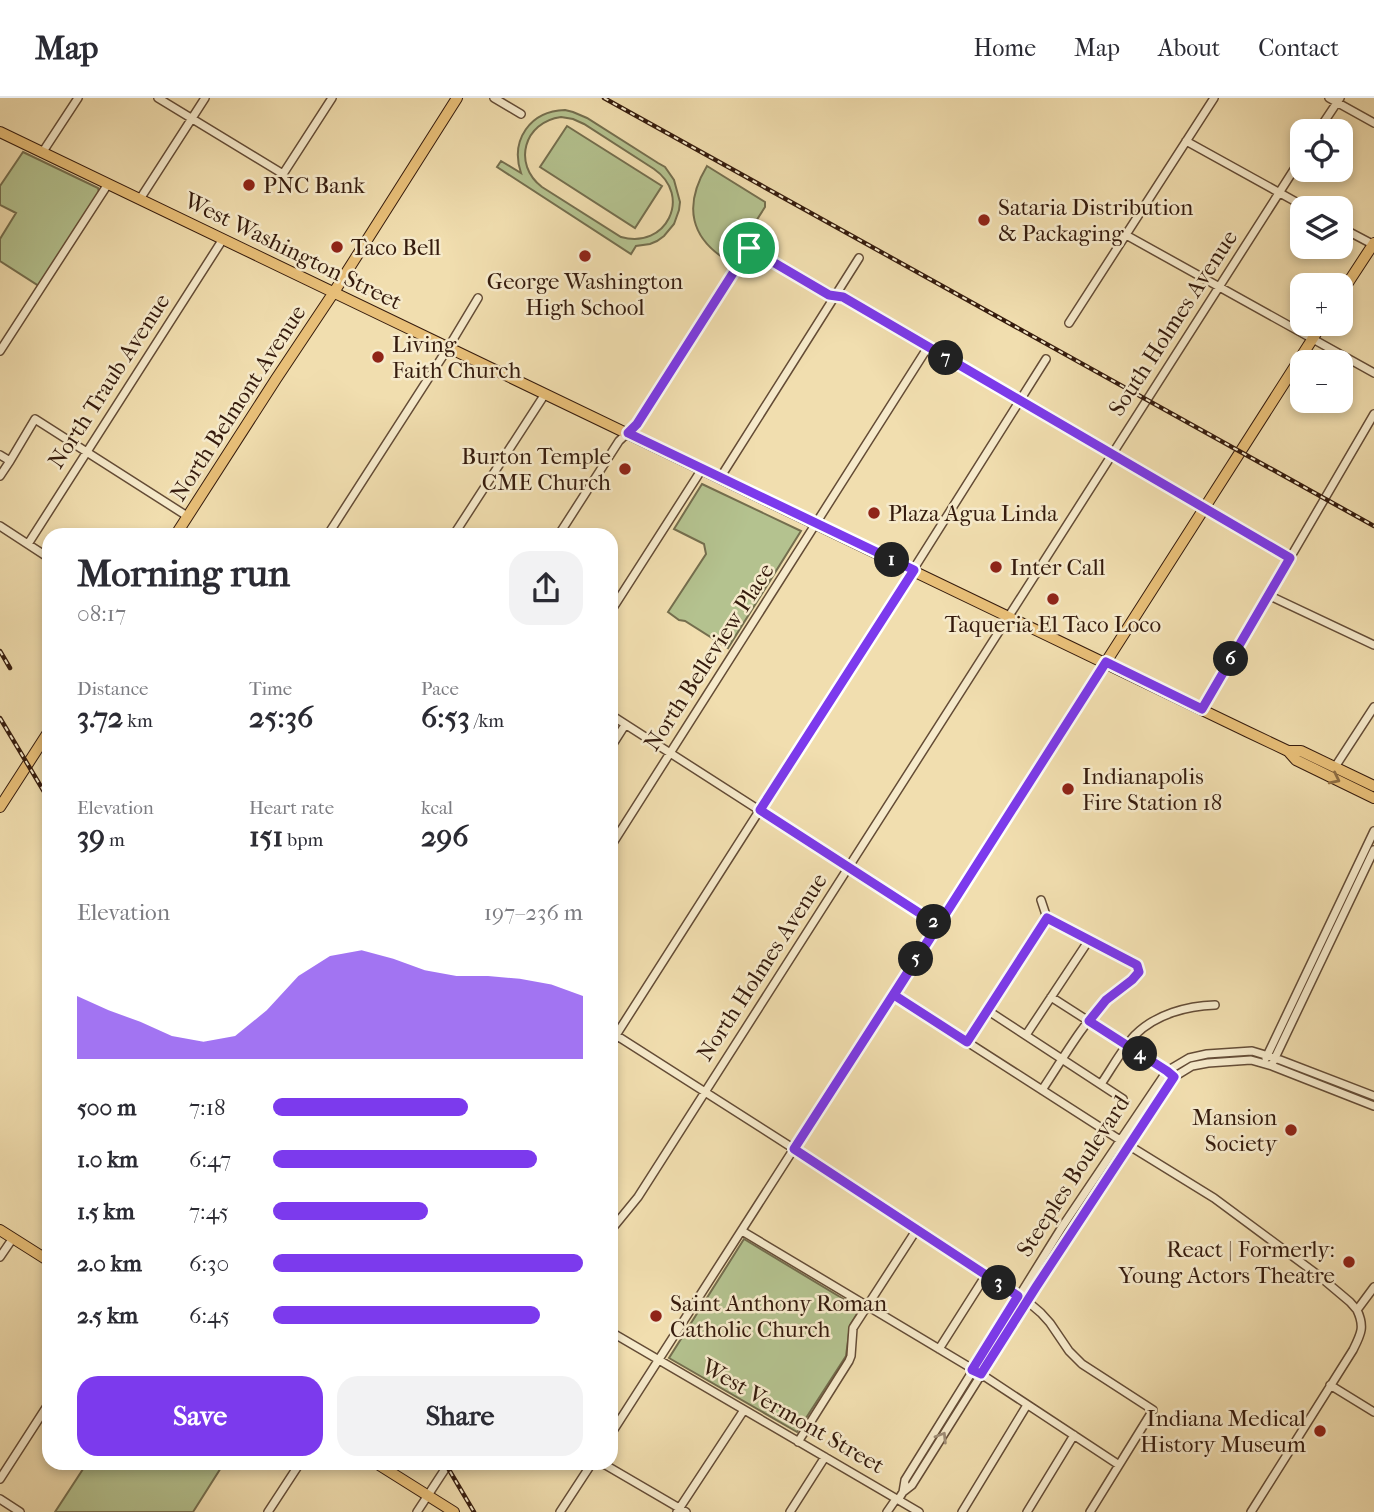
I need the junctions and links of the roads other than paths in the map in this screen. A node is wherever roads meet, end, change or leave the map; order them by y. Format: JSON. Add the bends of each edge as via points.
{"nodes":[{"id":1,"x":78,"y":98,"type":"edge"},
{"id":2,"x":158,"y":98,"type":"edge"},
{"id":3,"x":205,"y":98,"type":"edge"},
{"id":4,"x":332,"y":98,"type":"edge"},
{"id":5,"x":457,"y":98,"type":"edge"},
{"id":6,"x":494,"y":98,"type":"edge"},
{"id":7,"x":1214,"y":98,"type":"edge"},
{"id":8,"x":1335,"y":99,"type":"edge"},
{"id":9,"x":521,"y":114,"type":"dead end"},
{"id":10,"x":192,"y":119,"type":"junction"},
{"id":11,"x":1324,"y":119,"type":"edge"},
{"id":12,"x":1374,"y":123,"type":"edge"},
{"id":13,"x":0,"y":132,"type":"edge"},
{"id":14,"x":1186,"y":141,"type":"junction"},
{"id":15,"x":42,"y":153,"type":"junction"},
{"id":16,"x":1290,"y":176,"type":"edge"},
{"id":17,"x":108,"y":184,"type":"junction"},
{"id":18,"x":1279,"y":193,"type":"junction"},
{"id":19,"x":140,"y":199,"type":"junction"},
{"id":20,"x":1290,"y":199,"type":"edge"},
{"id":21,"x":1353,"y":234,"type":"edge"},
{"id":22,"x":1126,"y":235,"type":"junction"},
{"id":23,"x":223,"y":239,"type":"junction"},
{"id":24,"x":1374,"y":245,"type":"edge"},
{"id":25,"x":859,"y":258,"type":"dead end"},
{"id":26,"x":1353,"y":276,"type":"edge"},
{"id":27,"x":1219,"y":287,"type":"junction"},
{"id":28,"x":334,"y":292,"type":"junction"},
{"id":29,"x":835,"y":296,"type":"junction"},
{"id":30,"x":478,"y":298,"type":"dead end"},
{"id":31,"x":1069,"y":323,"type":"dead end"},
{"id":32,"x":1314,"y":336,"type":"edge"},
{"id":33,"x":1312,"y":339,"type":"junction"},
{"id":34,"x":928,"y":347,"type":"junction"},
{"id":35,"x":448,"y":348,"type":"junction"},
{"id":36,"x":0,"y":351,"type":"edge"},
{"id":37,"x":1046,"y":359,"type":"dead end"},
{"id":38,"x":1374,"y":373,"type":"edge"},
{"id":39,"x":545,"y":394,"type":"junction"},
{"id":40,"x":1019,"y":400,"type":"junction"},
{"id":41,"x":1374,"y":414,"type":"edge"},
{"id":42,"x":628,"y":433,"type":"junction"},
{"id":43,"x":86,"y":452,"type":"junction"},
{"id":44,"x":1112,"y":454,"type":"junction"},
{"id":45,"x":0,"y":455,"type":"edge"},
{"id":46,"x":10,"y":461,"type":"junction"},
{"id":47,"x":702,"y":469,"type":"junction"},
{"id":48,"x":0,"y":476,"type":"edge"},
{"id":49,"x":720,"y":478,"type":"junction"},
{"id":50,"x":1205,"y":508,"type":"junction"},
{"id":51,"x":187,"y":516,"type":"junction"},
{"id":52,"x":817,"y":524,"type":"junction"},
{"id":53,"x":0,"y":526,"type":"edge"},
{"id":54,"x":180,"y":528,"type":"edge"},
{"id":55,"x":332,"y":528,"type":"edge"},
{"id":56,"x":458,"y":528,"type":"edge"},
{"id":57,"x":563,"y":528,"type":"edge"},
{"id":58,"x":28,"y":544,"type":"junction"},
{"id":59,"x":42,"y":553,"type":"edge"},
{"id":60,"x":1290,"y":558,"type":"junction"},
{"id":61,"x":914,"y":570,"type":"junction"},
{"id":62,"x":1268,"y":595,"type":"junction"},
{"id":63,"x":618,"y":600,"type":"edge"},
{"id":64,"x":1009,"y":617,"type":"junction"},
{"id":65,"x":1373,"y":642,"type":"edge"},
{"id":66,"x":1106,"y":662,"type":"junction"},
{"id":67,"x":1374,"y":707,"type":"edge"},
{"id":68,"x":1202,"y":709,"type":"junction"},
{"id":69,"x":618,"y":720,"type":"edge"},
{"id":70,"x":625,"y":725,"type":"junction"},
{"id":71,"x":618,"y":736,"type":"edge"},
{"id":72,"x":42,"y":742,"type":"edge"},
{"id":73,"x":1288,"y":751,"type":"junction"},
{"id":74,"x":670,"y":754,"type":"junction"},
{"id":75,"x":1335,"y":767,"type":"junction"},
{"id":76,"x":1374,"y":786,"type":"edge"},
{"id":77,"x":1374,"y":797,"type":"edge"},
{"id":78,"x":0,"y":807,"type":"edge"},
{"id":79,"x":760,"y":810,"type":"junction"},
{"id":80,"x":1374,"y":831,"type":"edge"},
{"id":81,"x":618,"y":835,"type":"edge"},
{"id":82,"x":1374,"y":850,"type":"edge"},
{"id":83,"x":849,"y":868,"type":"junction"},
{"id":84,"x":1041,"y":900,"type":"dead end"},
{"id":85,"x":1047,"y":918,"type":"junction"},
{"id":86,"x":938,"y":925,"type":"junction"},
{"id":87,"x":1089,"y":940,"type":"junction"},
{"id":88,"x":894,"y":995,"type":"junction"},
{"id":89,"x":1051,"y":997,"type":"junction"},
{"id":90,"x":1215,"y":1005,"type":"dead end"},
{"id":91,"x":987,"y":1010,"type":"junction"},
{"id":92,"x":1089,"y":1021,"type":"junction"},
{"id":93,"x":618,"y":1025,"type":"edge"},
{"id":94,"x":1026,"y":1035,"type":"junction"},
{"id":95,"x":618,"y":1036,"type":"edge"},
{"id":96,"x":967,"y":1042,"type":"junction"},
{"id":97,"x":1127,"y":1045,"type":"junction"},
{"id":98,"x":1063,"y":1059,"type":"junction"},
{"id":99,"x":1269,"y":1061,"type":"junction"},
{"id":100,"x":1167,"y":1071,"type":"junction"},
{"id":101,"x":1174,"y":1077,"type":"junction"},
{"id":102,"x":1101,"y":1084,"type":"junction"},
{"id":103,"x":1042,"y":1090,"type":"junction"},
{"id":104,"x":705,"y":1092,"type":"junction"},
{"id":105,"x":1374,"y":1097,"type":"edge"},
{"id":106,"x":1123,"y":1099,"type":"dead end"},
{"id":107,"x":1374,"y":1106,"type":"edge"},
{"id":108,"x":1120,"y":1140,"type":"junction"},
{"id":109,"x":1129,"y":1146,"type":"junction"},
{"id":110,"x":794,"y":1149,"type":"junction"},
{"id":111,"x":618,"y":1222,"type":"edge"},
{"id":112,"x":917,"y":1229,"type":"junction"},
{"id":113,"x":0,"y":1230,"type":"edge"},
{"id":114,"x":741,"y":1231,"type":"junction"},
{"id":115,"x":13,"y":1238,"type":"junction"},
{"id":116,"x":0,"y":1257,"type":"edge"},
{"id":117,"x":42,"y":1257,"type":"edge"},
{"id":118,"x":986,"y":1275,"type":"junction"},
{"id":119,"x":1374,"y":1287,"type":"edge"},
{"id":120,"x":1018,"y":1296,"type":"junction"},
{"id":121,"x":1027,"y":1301,"type":"junction"},
{"id":122,"x":868,"y":1307,"type":"junction"},
{"id":123,"x":1357,"y":1310,"type":"junction"},
{"id":124,"x":618,"y":1336,"type":"edge"},
{"id":125,"x":939,"y":1349,"type":"junction"},
{"id":126,"x":659,"y":1360,"type":"junction"},
{"id":127,"x":972,"y":1370,"type":"junction"},
{"id":128,"x":981,"y":1374,"type":"junction"},
{"id":129,"x":1331,"y":1385,"type":"junction"},
{"id":130,"x":1027,"y":1405,"type":"junction"},
{"id":131,"x":744,"y":1410,"type":"junction"},
{"id":132,"x":1374,"y":1412,"type":"edge"},
{"id":133,"x":42,"y":1414,"type":"edge"},
{"id":134,"x":618,"y":1423,"type":"edge"},
{"id":135,"x":1073,"y":1435,"type":"junction"},
{"id":136,"x":798,"y":1442,"type":"junction"},
{"id":137,"x":825,"y":1457,"type":"junction"},
{"id":138,"x":1119,"y":1465,"type":"junction"},
{"id":139,"x":295,"y":1470,"type":"edge"},
{"id":140,"x":387,"y":1470,"type":"edge"},
{"id":141,"x":444,"y":1470,"type":"edge"},
{"id":142,"x":587,"y":1470,"type":"edge"},
{"id":143,"x":614,"y":1470,"type":"edge"},
{"id":144,"x":0,"y":1479,"type":"edge"},
{"id":145,"x":903,"y":1492,"type":"junction"},
{"id":146,"x":428,"y":1495,"type":"junction"},
{"id":147,"x":0,"y":1499,"type":"edge"},
{"id":148,"x":897,"y":1499,"type":"junction"},
{"id":149,"x":681,"y":1511,"type":"edge"},
{"id":150,"x":20,"y":1512,"type":"edge"},
{"id":151,"x":268,"y":1512,"type":"edge"},
{"id":152,"x":416,"y":1512,"type":"edge"},
{"id":153,"x":454,"y":1512,"type":"edge"},
{"id":154,"x":560,"y":1512,"type":"edge"},
{"id":155,"x":790,"y":1512,"type":"edge"},
{"id":156,"x":887,"y":1512,"type":"edge"},
{"id":157,"x":919,"y":1512,"type":"edge"},
{"id":158,"x":962,"y":1512,"type":"edge"},
{"id":159,"x":1027,"y":1512,"type":"edge"},
{"id":160,"x":1090,"y":1512,"type":"edge"},
{"id":161,"x":1251,"y":1512,"type":"edge"}],
"edges":[{"from":1,"to":15,"type":"street"},
{"from":2,"to":10,"type":"street"},
{"from":3,"to":10,"type":"street"},
{"from":4,"to":10,"type":"street","via":[[283,174]]},
{"from":5,"to":28,"type":"main road","name":"North Belmont Avenue"},
{"from":6,"to":9,"type":"street"},
{"from":7,"to":14,"type":"street"},
{"from":8,"to":11,"type":"street"},
{"from":8,"to":12,"type":"street"},
{"from":10,"to":19,"type":"street"},
{"from":13,"to":15,"type":"main road","name":"West Washington Street"},
{"from":14,"to":18,"type":"street"},
{"from":14,"to":22,"type":"street"},
{"from":15,"to":17,"type":"main road","name":"West Washington Street"},
{"from":16,"to":18,"type":"street","name":"South Holmes Avenue"},
{"from":17,"to":19,"type":"main road","name":"West Washington Street"},
{"from":17,"to":36,"type":"street"},
{"from":18,"to":20,"type":"street"},
{"from":18,"to":27,"type":"street","name":"South Holmes Avenue"},
{"from":19,"to":23,"type":"main road","name":"West Washington Street"},
{"from":21,"to":24,"type":"street"},
{"from":22,"to":27,"type":"street"},
{"from":22,"to":31,"type":"street"},
{"from":23,"to":28,"type":"main road","name":"West Washington Street"},
{"from":23,"to":43,"type":"street","name":"North Traub Avenue"},
{"from":24,"to":26,"type":"main road"},
{"from":25,"to":29,"type":"street"},
{"from":27,"to":33,"type":"street"},
{"from":27,"to":44,"type":"street","name":"South Holmes Avenue"},
{"from":28,"to":35,"type":"main road","name":"West Washington Street"},
{"from":28,"to":51,"type":"main road","name":"North Belmont Avenue"},
{"from":29,"to":34,"type":"street"},
{"from":29,"to":42,"type":"street","via":[[749,248]]},
{"from":29,"to":49,"type":"street"},
{"from":30,"to":35,"type":"street"},
{"from":32,"to":33,"type":"main road"},
{"from":33,"to":38,"type":"street"},
{"from":33,"to":50,"type":"main road"},
{"from":34,"to":40,"type":"street"},
{"from":34,"to":52,"type":"street","name":"North Belleview Place"},
{"from":35,"to":39,"type":"main road","name":"West Washington Street"},
{"from":35,"to":55,"type":"street"},
{"from":37,"to":40,"type":"street"},
{"from":39,"to":42,"type":"main road","name":"West Washington Street"},
{"from":39,"to":56,"type":"street"},
{"from":40,"to":44,"type":"street"},
{"from":40,"to":61,"type":"street"},
{"from":41,"to":60,"type":"street"},
{"from":42,"to":47,"type":"main road","name":"West Washington Street"},
{"from":42,"to":57,"type":"street"},
{"from":43,"to":46,"type":"street","via":[[35,419]]},
{"from":43,"to":51,"type":"street"},
{"from":43,"to":58,"type":"street","name":"North Traub Avenue"},
{"from":44,"to":50,"type":"street"},
{"from":44,"to":64,"type":"street","name":"South Holmes Avenue"},
{"from":45,"to":46,"type":"street"},
{"from":46,"to":48,"type":"street"},
{"from":47,"to":49,"type":"main road","name":"West Washington Street"},
{"from":47,"to":63,"type":"street"},
{"from":49,"to":52,"type":"main road","name":"West Washington Street"},
{"from":50,"to":60,"type":"street"},
{"from":50,"to":66,"type":"main road"},
{"from":51,"to":54,"type":"main road","name":"North Belmont Avenue"},
{"from":52,"to":61,"type":"main road","name":"West Washington Street"},
{"from":52,"to":74,"type":"street","name":"North Belleview Place"},
{"from":53,"to":58,"type":"street"},
{"from":58,"to":59,"type":"street"},
{"from":60,"to":62,"type":"street"},
{"from":61,"to":64,"type":"main road","name":"West Washington Street"},
{"from":61,"to":79,"type":"street"},
{"from":62,"to":65,"type":"street"},
{"from":62,"to":68,"type":"street"},
{"from":64,"to":66,"type":"main road","name":"West Washington Street"},
{"from":64,"to":83,"type":"street","name":"North Holmes Avenue"},
{"from":66,"to":68,"type":"main road","name":"West Washington Street"},
{"from":66,"to":86,"type":"street"},
{"from":67,"to":75,"type":"street"},
{"from":68,"to":73,"type":"main road","name":"West Washington Street"},
{"from":69,"to":70,"type":"street"},
{"from":70,"to":71,"type":"street"},
{"from":70,"to":74,"type":"street"},
{"from":72,"to":78,"type":"main road"},
{"from":73,"to":75,"type":"main road","name":"West Washington Street","via":[[1301,751]]},
{"from":73,"to":77,"type":"main road","name":"West Washington Street","one_way":true,"via":[[1296,760]]},
{"from":74,"to":79,"type":"street"},
{"from":74,"to":81,"type":"street","name":"North Belleview Place"},
{"from":75,"to":76,"type":"main road","name":"West Washington Street"},
{"from":79,"to":83,"type":"street"},
{"from":79,"to":93,"type":"street"},
{"from":80,"to":99,"type":"street"},
{"from":82,"to":99,"type":"street"},
{"from":83,"to":86,"type":"street"},
{"from":83,"to":104,"type":"street","name":"North Holmes Avenue"},
{"from":84,"to":85,"type":"street"},
{"from":85,"to":87,"type":"street"},
{"from":85,"to":91,"type":"street"},
{"from":86,"to":88,"type":"street"},
{"from":87,"to":89,"type":"street"},
{"from":87,"to":92,"type":"street","via":[[1137,965],[1139,972]]},
{"from":88,"to":96,"type":"street"},
{"from":88,"to":110,"type":"street"},
{"from":89,"to":92,"type":"street"},
{"from":89,"to":94,"type":"street"},
{"from":90,"to":97,"type":"street","via":[[1159,1017]]},
{"from":91,"to":94,"type":"street"},
{"from":91,"to":96,"type":"street"},
{"from":92,"to":97,"type":"street"},
{"from":92,"to":98,"type":"street"},
{"from":94,"to":98,"type":"street"},
{"from":95,"to":104,"type":"street"},
{"from":96,"to":103,"type":"street"},
{"from":97,"to":100,"type":"street"},
{"from":97,"to":102,"type":"street"},
{"from":98,"to":102,"type":"street"},
{"from":98,"to":103,"type":"street"},
{"from":99,"to":100,"type":"street","via":[[1252,1051],[1207,1054]]},
{"from":99,"to":101,"type":"street","via":[[1208,1063]]},
{"from":99,"to":105,"type":"street"},
{"from":99,"to":107,"type":"street"},
{"from":100,"to":101,"type":"street"},
{"from":100,"to":108,"type":"street","name":"Steeples Boulevard"},
{"from":101,"to":109,"type":"street","name":"Steeples Boulevard"},
{"from":102,"to":106,"type":"street"},
{"from":103,"to":108,"type":"street"},
{"from":104,"to":110,"type":"street"},
{"from":104,"to":111,"type":"street","name":"North Holmes Avenue"},
{"from":108,"to":109,"type":"street"},
{"from":108,"to":120,"type":"street","name":"Steeples Boulevard"},
{"from":109,"to":121,"type":"street","name":"Steeples Boulevard"},
{"from":109,"to":123,"type":"street","via":[[1214,1198],[1318,1275]]},
{"from":110,"to":112,"type":"street"},
{"from":110,"to":114,"type":"street"},
{"from":112,"to":118,"type":"street"},
{"from":112,"to":122,"type":"street"},
{"from":113,"to":115,"type":"main road"},
{"from":114,"to":122,"type":"street"},
{"from":114,"to":126,"type":"street"},
{"from":115,"to":116,"type":"street"},
{"from":115,"to":117,"type":"main road"},
{"from":118,"to":120,"type":"street"},
{"from":118,"to":125,"type":"street"},
{"from":119,"to":123,"type":"street"},
{"from":120,"to":121,"type":"street"},
{"from":120,"to":127,"type":"street","name":"Steeples Boulevard"},
{"from":121,"to":128,"type":"street","name":"Steeples Boulevard"},
{"from":121,"to":138,"type":"street","via":[[1082,1364],[1153,1410]]},
{"from":122,"to":125,"type":"street"},
{"from":122,"to":136,"type":"street","via":[[853,1328],[849,1361]]},
{"from":123,"to":129,"type":"street","via":[[1362,1321],[1358,1338]]},
{"from":124,"to":126,"type":"street","name":"West Vermont Street"},
{"from":125,"to":127,"type":"street"},
{"from":126,"to":131,"type":"street","name":"West Vermont Street"},
{"from":126,"to":134,"type":"street"},
{"from":127,"to":128,"type":"street"},
{"from":127,"to":145,"type":"street","name":"Steeples Boulevard","via":[[905,1480]]},
{"from":128,"to":130,"type":"street"},
{"from":145,"to":128,"type":"street","name":"Steeples Boulevard","one_way":true,"via":[[912,1485]]},
{"from":129,"to":132,"type":"street"},
{"from":129,"to":161,"type":"street"},
{"from":130,"to":135,"type":"street"},
{"from":130,"to":158,"type":"street"},
{"from":131,"to":136,"type":"street","name":"West Vermont Street"},
{"from":131,"to":149,"type":"street"},
{"from":133,"to":144,"type":"street"},
{"from":135,"to":138,"type":"street"},
{"from":135,"to":159,"type":"street"},
{"from":136,"to":137,"type":"street","name":"West Vermont Street"},
{"from":137,"to":148,"type":"street","name":"West Vermont Street"},
{"from":137,"to":155,"type":"street"},
{"from":138,"to":160,"type":"street"},
{"from":139,"to":151,"type":"street"},
{"from":140,"to":146,"type":"main road"},
{"from":141,"to":146,"type":"street"},
{"from":142,"to":154,"type":"street"},
{"from":143,"to":149,"type":"street"},
{"from":145,"to":148,"type":"street","name":"Steeples Boulevard"},
{"from":146,"to":152,"type":"street"},
{"from":146,"to":153,"type":"main road"},
{"from":147,"to":150,"type":"street"},
{"from":148,"to":156,"type":"street","name":"Steeples Boulevard"},
{"from":148,"to":157,"type":"street","name":"West Vermont Street"}]}
